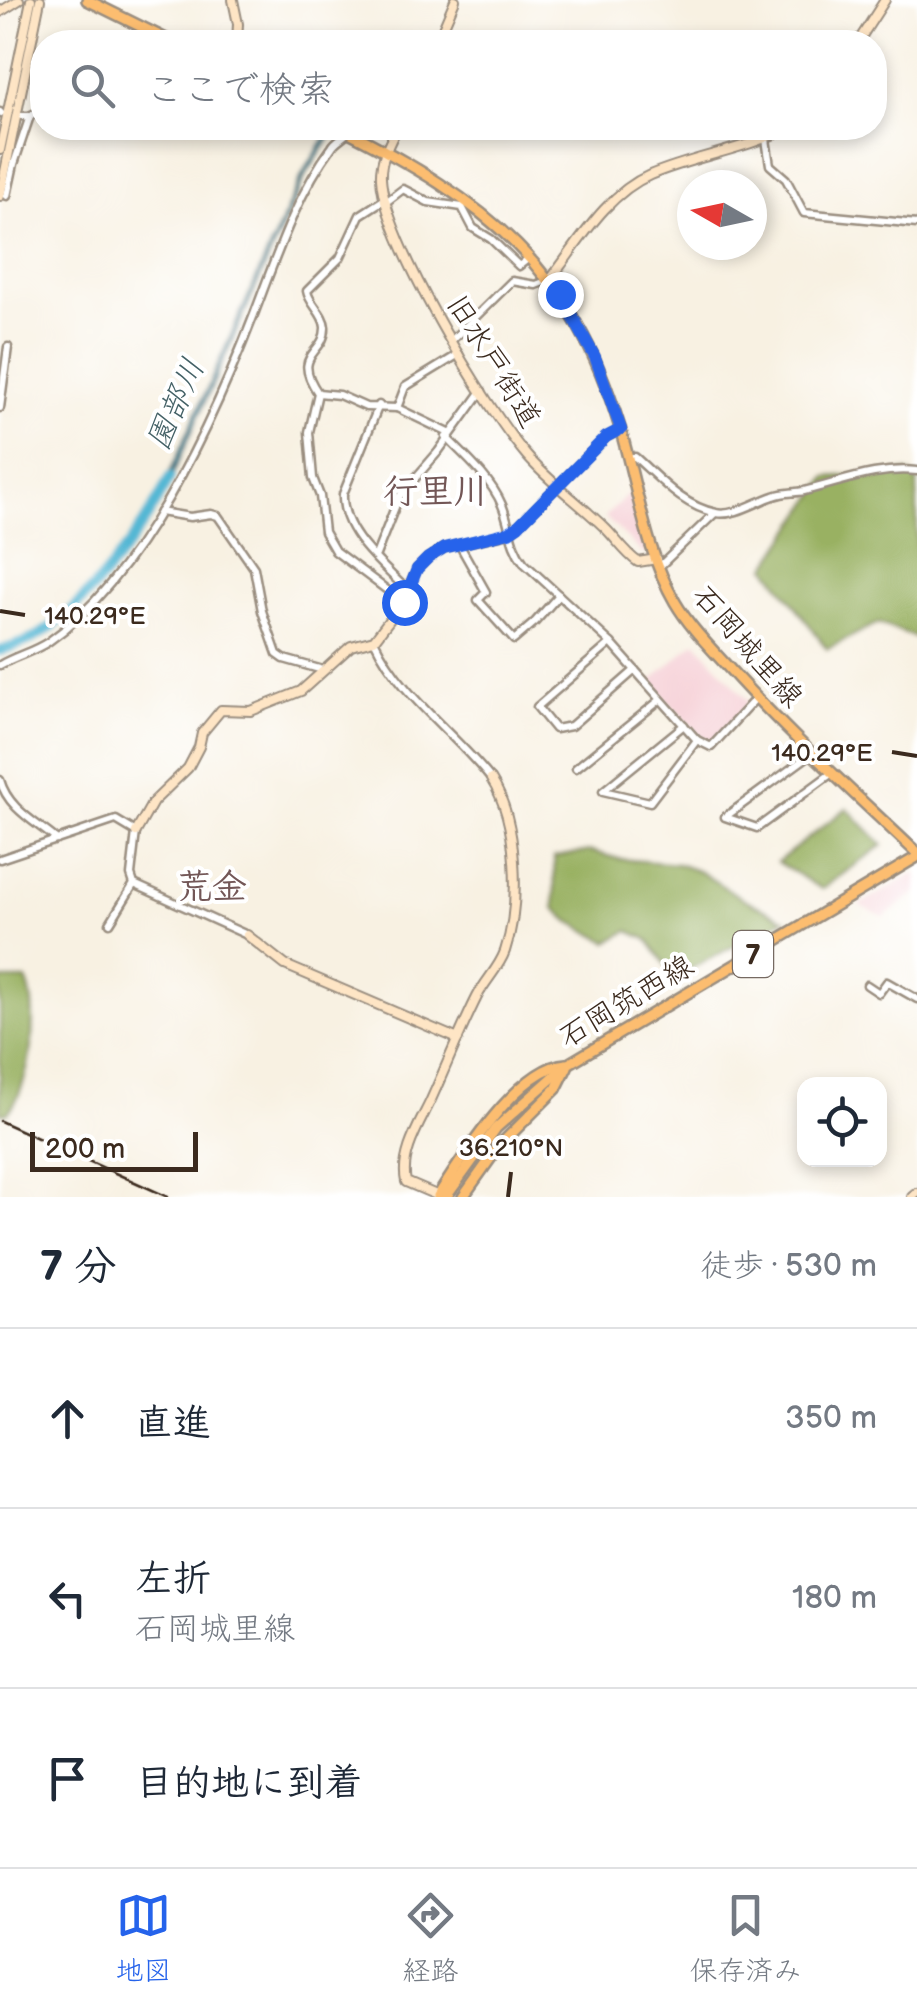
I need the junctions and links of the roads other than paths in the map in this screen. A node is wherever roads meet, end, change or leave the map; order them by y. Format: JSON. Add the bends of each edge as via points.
{"nodes":[{"id":1,"x":19,"y":0,"type":"edge"},
{"id":2,"x":30,"y":0,"type":"edge"},
{"id":3,"x":40,"y":0,"type":"edge"},
{"id":4,"x":87,"y":0,"type":"edge"},
{"id":5,"x":233,"y":0,"type":"edge"},
{"id":6,"x":455,"y":0,"type":"edge"},
{"id":7,"x":886,"y":0,"type":"edge"},
{"id":8,"x":0,"y":12,"type":"edge"},
{"id":9,"x":34,"y":30,"type":"edge"},
{"id":10,"x":148,"y":30,"type":"edge"},
{"id":11,"x":238,"y":30,"type":"edge"},
{"id":12,"x":442,"y":30,"type":"edge"},
{"id":13,"x":866,"y":30,"type":"edge"},
{"id":14,"x":30,"y":54,"type":"edge"},
{"id":15,"x":30,"y":114,"type":"edge"},
{"id":16,"x":336,"y":140,"type":"edge"},
{"id":17,"x":366,"y":140,"type":"edge"},
{"id":18,"x":391,"y":140,"type":"edge"},
{"id":19,"x":763,"y":140,"type":"edge"},
{"id":20,"x":766,"y":140,"type":"edge"},
{"id":21,"x":0,"y":150,"type":"edge"},
{"id":22,"x":386,"y":150,"type":"junction"},
{"id":23,"x":4,"y":196,"type":"edge"},
{"id":24,"x":385,"y":200,"type":"junction"},
{"id":25,"x":917,"y":224,"type":"edge"},
{"id":26,"x":530,"y":257,"type":"junction"},
{"id":27,"x":520,"y":266,"type":"junction"},
{"id":28,"x":550,"y":280,"type":"junction"},
{"id":29,"x":512,"y":281,"type":"junction"},
{"id":30,"x":451,"y":340,"type":"junction"},
{"id":31,"x":8,"y":347,"type":"dead end"},
{"id":32,"x":458,"y":354,"type":"junction"},
{"id":33,"x":482,"y":391,"type":"junction"},
{"id":34,"x":318,"y":393,"type":"junction"},
{"id":35,"x":379,"y":405,"type":"junction"},
{"id":36,"x":0,"y":408,"type":"edge"},
{"id":37,"x":398,"y":408,"type":"junction"},
{"id":38,"x":621,"y":429,"type":"junction"},
{"id":39,"x":448,"y":436,"type":"junction"},
{"id":40,"x":628,"y":456,"type":"junction"},
{"id":41,"x":917,"y":471,"type":"edge"},
{"id":42,"x":557,"y":484,"type":"junction"},
{"id":43,"x":160,"y":512,"type":"junction"},
{"id":44,"x":715,"y":513,"type":"junction"},
{"id":45,"x":509,"y":532,"type":"junction"},
{"id":46,"x":459,"y":544,"type":"junction"},
{"id":47,"x":376,"y":557,"type":"junction"},
{"id":48,"x":658,"y":563,"type":"junction"},
{"id":49,"x":408,"y":591,"type":"junction"},
{"id":50,"x":559,"y":595,"type":"junction"},
{"id":51,"x":404,"y":602,"type":"junction"},
{"id":52,"x":374,"y":640,"type":"junction"},
{"id":53,"x":611,"y":643,"type":"junction"},
{"id":54,"x":0,"y":664,"type":"edge"},
{"id":55,"x":323,"y":670,"type":"junction"},
{"id":56,"x":635,"y":670,"type":"junction"},
{"id":57,"x":756,"y":698,"type":"junction"},
{"id":58,"x":661,"y":699,"type":"junction"},
{"id":59,"x":684,"y":725,"type":"junction"},
{"id":60,"x":697,"y":740,"type":"junction"},
{"id":61,"x":811,"y":754,"type":"junction"},
{"id":62,"x":576,"y":768,"type":"dead end"},
{"id":63,"x":832,"y":773,"type":"junction"},
{"id":64,"x":491,"y":779,"type":"joint"},
{"id":65,"x":0,"y":780,"type":"edge"},
{"id":66,"x":136,"y":832,"type":"junction"},
{"id":67,"x":57,"y":840,"type":"junction"},
{"id":68,"x":917,"y":855,"type":"edge"},
{"id":69,"x":0,"y":859,"type":"edge"},
{"id":70,"x":134,"y":884,"type":"junction"},
{"id":71,"x":110,"y":923,"type":"dead end"},
{"id":72,"x":246,"y":935,"type":"joint"},
{"id":73,"x":867,"y":985,"type":"dead end"},
{"id":74,"x":917,"y":998,"type":"edge"},
{"id":75,"x":458,"y":1039,"type":"junction"},
{"id":76,"x":568,"y":1064,"type":"junction"},
{"id":77,"x":442,"y":1195,"type":"edge"},
{"id":78,"x":463,"y":1197,"type":"edge"}],
"edges":[{"from":1,"to":8,"type":"street"},
{"from":2,"to":21,"type":"street"},
{"from":3,"to":9,"type":"street"},
{"from":4,"to":10,"type":"main road"},
{"from":5,"to":11,"type":"street"},
{"from":6,"to":12,"type":"street"},
{"from":7,"to":13,"type":"street"},
{"from":14,"to":23,"type":"street"},
{"from":15,"to":23,"type":"street"},
{"from":16,"to":43,"type":"street"},
{"from":17,"to":22,"type":"main road","name":"石岡城里線"},
{"from":18,"to":22,"type":"street","name":"旧水戸街道"},
{"from":19,"to":28,"type":"street","via":[[626,189]]},
{"from":20,"to":25,"type":"street","via":[[770,164],[804,213]]},
{"from":22,"to":24,"type":"street","name":"旧水戸街道"},
{"from":22,"to":26,"type":"main road","name":"石岡城里線","via":[[470,202]]},
{"from":24,"to":27,"type":"street","via":[[403,189],[428,202],[462,207],[473,228]]},
{"from":24,"to":30,"type":"street","name":"旧水戸街道"},
{"from":24,"to":34,"type":"street","via":[[360,215],[340,258],[307,291],[325,325],[308,357],[307,376]]},
{"from":26,"to":27,"type":"street"},
{"from":26,"to":28,"type":"main road","name":"石岡城里線"},
{"from":27,"to":29,"type":"street"},
{"from":28,"to":29,"type":"street"},
{"from":28,"to":38,"type":"main road","name":"石岡城里線","via":[[595,357]]},
{"from":29,"to":30,"type":"street"},
{"from":30,"to":32,"type":"street","name":"旧水戸街道"},
{"from":31,"to":36,"type":"street"},
{"from":32,"to":33,"type":"street","name":"旧水戸街道"},
{"from":32,"to":37,"type":"street","via":[[405,387]]},
{"from":33,"to":39,"type":"street"},
{"from":33,"to":42,"type":"street","name":"旧水戸街道","via":[[527,457]]},
{"from":34,"to":35,"type":"street"},
{"from":34,"to":51,"type":"street","via":[[309,432],[324,532],[335,550]]},
{"from":35,"to":37,"type":"street"},
{"from":35,"to":47,"type":"street","via":[[342,508]]},
{"from":37,"to":39,"type":"street"},
{"from":38,"to":40,"type":"main road","name":"石岡城里線"},
{"from":38,"to":42,"type":"street"},
{"from":39,"to":45,"type":"street","via":[[496,492]]},
{"from":39,"to":47,"type":"street","via":[[399,497]]},
{"from":40,"to":44,"type":"street","via":[[682,500]]},
{"from":40,"to":48,"type":"main road","name":"石岡城里線"},
{"from":41,"to":44,"type":"street","via":[[847,477]]},
{"from":42,"to":45,"type":"street"},
{"from":42,"to":48,"type":"street","name":"旧水戸街道","via":[[630,556]]},
{"from":43,"to":54,"type":"street","via":[[112,585],[86,610],[48,642]]},
{"from":43,"to":55,"type":"street","via":[[218,516],[254,568],[277,654]]},
{"from":44,"to":48,"type":"street"},
{"from":45,"to":46,"type":"street"},
{"from":45,"to":50,"type":"street","via":[[512,548]]},
{"from":46,"to":49,"type":"street","via":[[428,558]]},
{"from":46,"to":50,"type":"street","via":[[486,592],[478,600],[514,640]]},
{"from":47,"to":49,"type":"street"},
{"from":48,"to":57,"type":"main road","name":"石岡城里線","via":[[688,623]]},
{"from":49,"to":51,"type":"street"},
{"from":50,"to":53,"type":"street"},
{"from":51,"to":52,"type":"street"},
{"from":52,"to":55,"type":"street","via":[[351,646]]},
{"from":52,"to":64,"type":"street","via":[[410,695]]},
{"from":53,"to":56,"type":"street"},
{"from":53,"to":56,"type":"street","via":[[537,708],[555,728],[571,726]]},
{"from":55,"to":66,"type":"street","via":[[300,691],[252,711],[221,710],[202,733],[188,768],[153,802]]},
{"from":56,"to":58,"type":"street"},
{"from":57,"to":60,"type":"street","via":[[711,747]]},
{"from":57,"to":61,"type":"main road","name":"石岡城里線"},
{"from":58,"to":59,"type":"street"},
{"from":58,"to":62,"type":"street"},
{"from":59,"to":60,"type":"street"},
{"from":59,"to":60,"type":"street","via":[[603,792],[650,802]]},
{"from":61,"to":63,"type":"main road","name":"石岡城里線"},
{"from":61,"to":63,"type":"street","via":[[725,817],[758,828]]},
{"from":63,"to":68,"type":"main road","name":"石岡城里線"},
{"from":64,"to":75,"type":"street","via":[[511,823],[510,926],[505,951]]},
{"from":65,"to":67,"type":"street","via":[[15,808]]},
{"from":66,"to":67,"type":"street","via":[[116,820]]},
{"from":66,"to":70,"type":"street"},
{"from":67,"to":69,"type":"street"},
{"from":68,"to":76,"type":"main road","name":"石岡筑西線","number":"7"},
{"from":70,"to":71,"type":"street"},
{"from":70,"to":72,"type":"street"},
{"from":72,"to":75,"type":"street","via":[[285,965]]},
{"from":73,"to":74,"type":"street","via":[[879,993],[887,982]]},
{"from":75,"to":77,"type":"street","via":[[404,1171],[412,1187]]},
{"from":76,"to":77,"type":"main road","name":"石岡筑西線","number":"7","via":[[496,1128]]},
{"from":76,"to":78,"type":"main road","via":[[556,1090],[500,1145]]}]}
